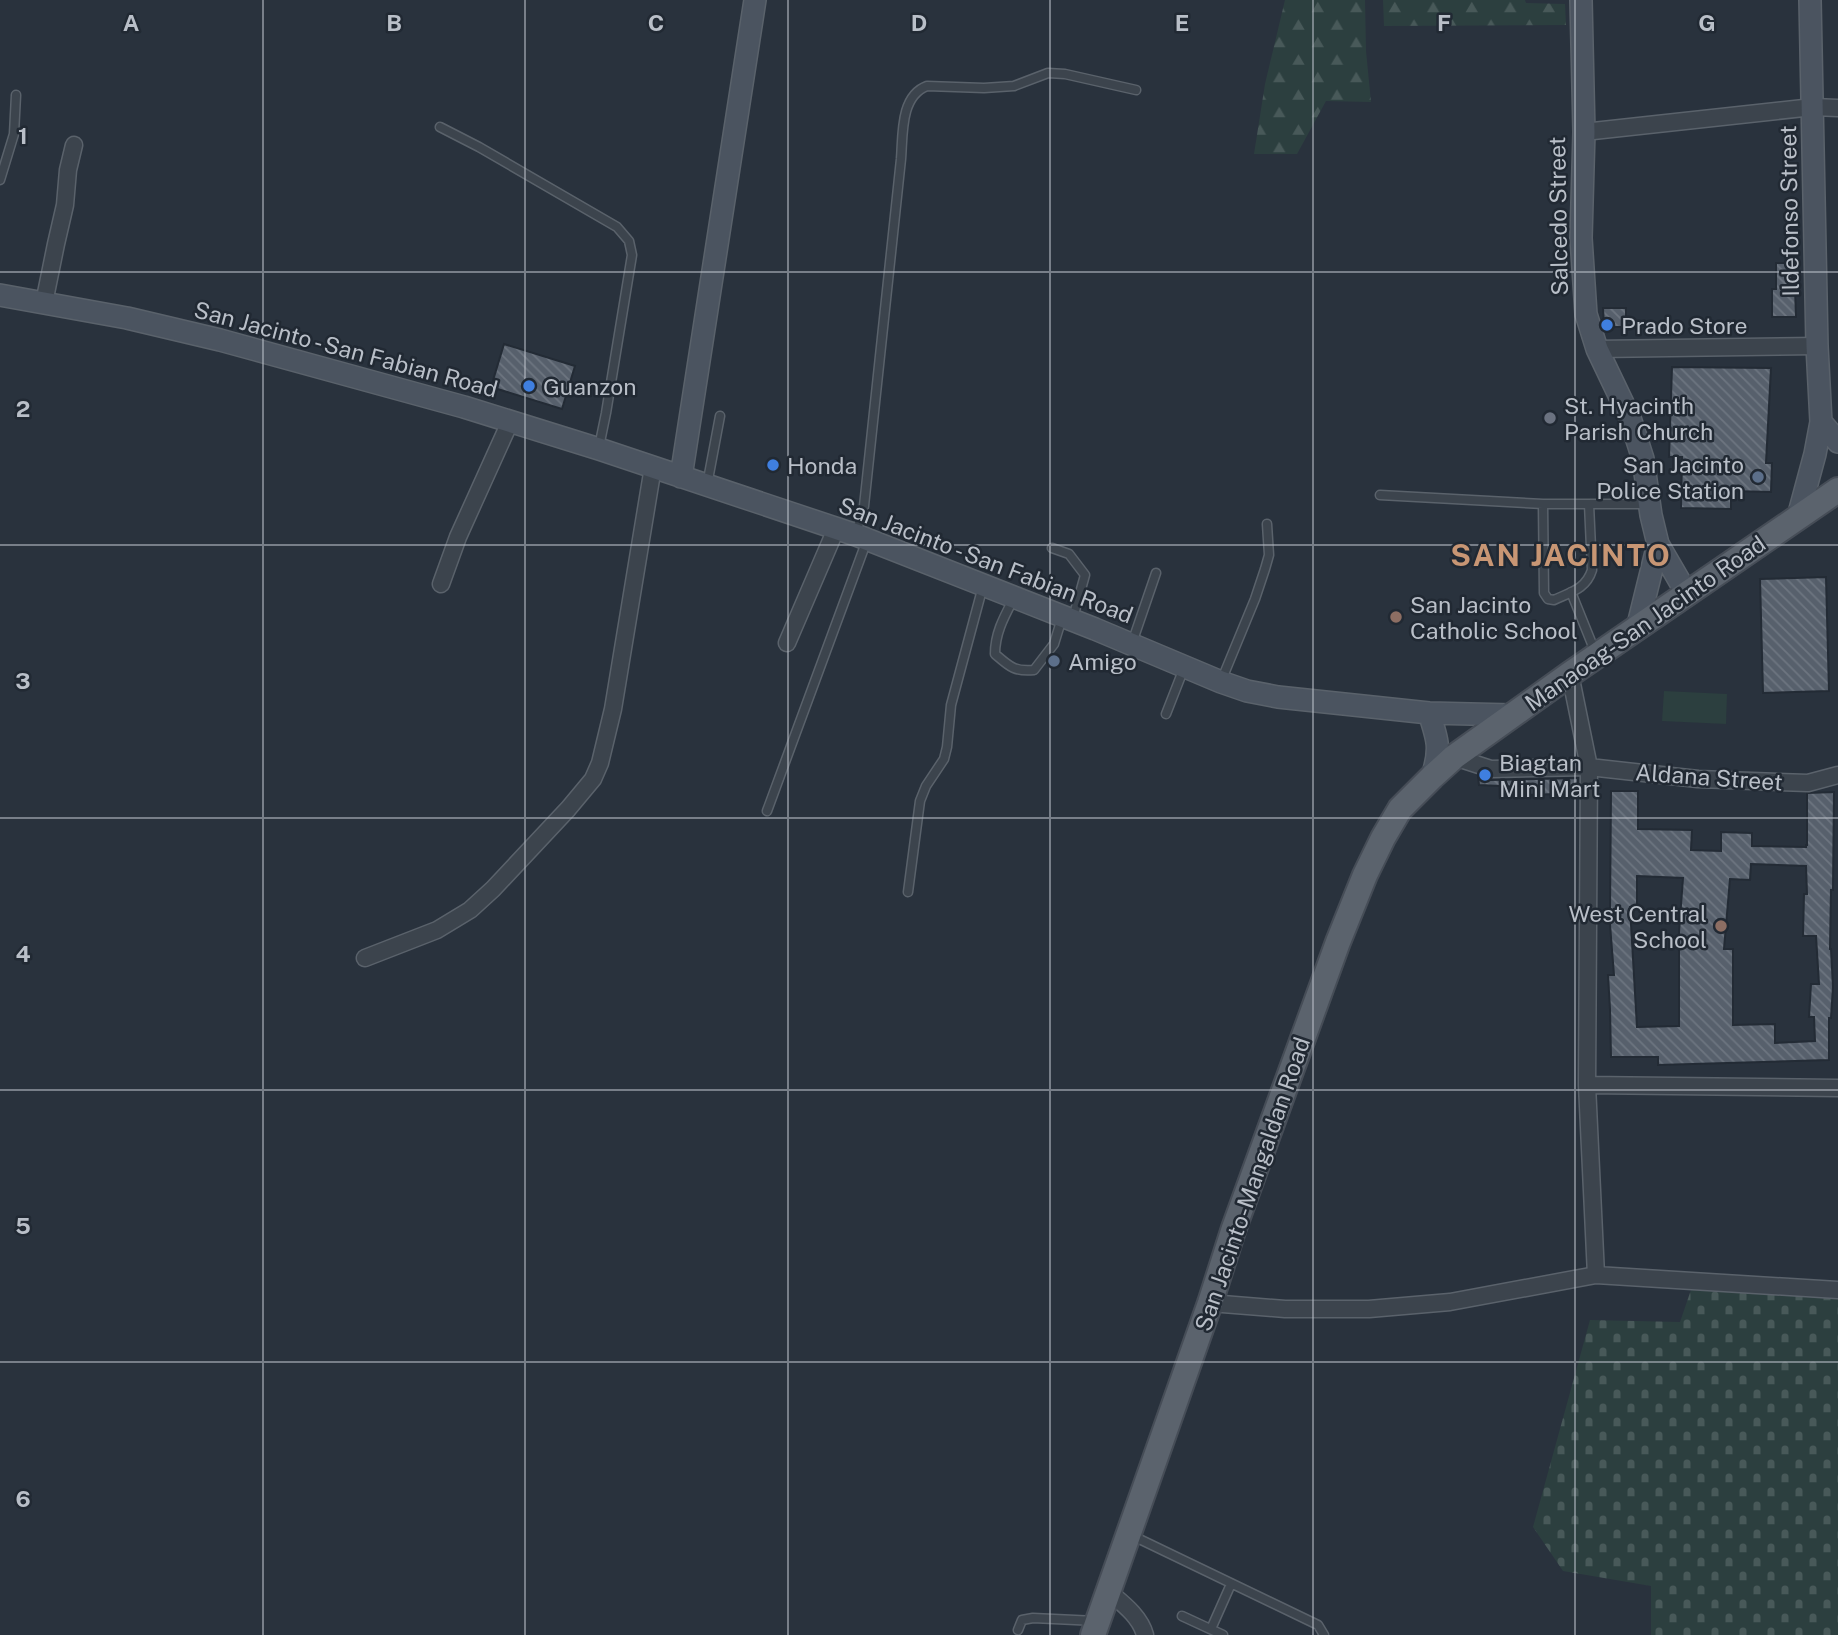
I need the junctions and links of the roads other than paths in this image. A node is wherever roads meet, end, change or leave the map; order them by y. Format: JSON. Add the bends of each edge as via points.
{"nodes":[{"id":1,"x":755,"y":0,"type":"edge"},
{"id":2,"x":1581,"y":0,"type":"edge"},
{"id":3,"x":1810,"y":0,"type":"edge"},
{"id":4,"x":1136,"y":90,"type":"dead end"},
{"id":5,"x":16,"y":95,"type":"dead end"},
{"id":6,"x":1813,"y":107,"type":"junction"},
{"id":7,"x":1838,"y":108,"type":"edge"},
{"id":8,"x":440,"y":127,"type":"dead end"},
{"id":9,"x":1584,"y":132,"type":"junction"},
{"id":10,"x":74,"y":145,"type":"dead end"},
{"id":11,"x":0,"y":180,"type":"edge"},
{"id":12,"x":0,"y":295,"type":"edge"},
{"id":13,"x":44,"y":303,"type":"junction"},
{"id":14,"x":1817,"y":346,"type":"junction"},
{"id":15,"x":1597,"y":349,"type":"junction"},
{"id":16,"x":720,"y":416,"type":"dead end"},
{"id":17,"x":510,"y":422,"type":"junction"},
{"id":18,"x":1821,"y":422,"type":"junction"},
{"id":19,"x":1838,"y":442,"type":"edge"},
{"id":20,"x":599,"y":449,"type":"junction"},
{"id":21,"x":653,"y":467,"type":"junction"},
{"id":22,"x":681,"y":477,"type":"junction"},
{"id":23,"x":707,"y":485,"type":"junction"},
{"id":24,"x":1838,"y":490,"type":"edge"},
{"id":25,"x":1380,"y":495,"type":"dead end"},
{"id":26,"x":1543,"y":503,"type":"junction"},
{"id":27,"x":1589,"y":504,"type":"junction"},
{"id":28,"x":1650,"y":504,"type":"junction"},
{"id":29,"x":1798,"y":517,"type":"junction"},
{"id":30,"x":1267,"y":524,"type":"dead end"},
{"id":31,"x":853,"y":535,"type":"junction"},
{"id":32,"x":1658,"y":544,"type":"junction"},
{"id":33,"x":1052,"y":548,"type":"dead end"},
{"id":34,"x":1156,"y":573,"type":"dead end"},
{"id":35,"x":440,"y":584,"type":"dead end"},
{"id":36,"x":983,"y":586,"type":"junction"},
{"id":37,"x":1571,"y":592,"type":"junction"},
{"id":38,"x":1687,"y":594,"type":"junction"},
{"id":39,"x":1014,"y":598,"type":"junction"},
{"id":40,"x":1067,"y":619,"type":"junction"},
{"id":41,"x":1637,"y":629,"type":"junction"},
{"id":42,"x":1126,"y":641,"type":"junction"},
{"id":43,"x":787,"y":643,"type":"dead end"},
{"id":44,"x":1597,"y":656,"type":"junction"},
{"id":45,"x":1184,"y":666,"type":"junction"},
{"id":46,"x":1570,"y":674,"type":"junction"},
{"id":47,"x":1221,"y":682,"type":"junction"},
{"id":48,"x":1429,"y":713,"type":"junction"},
{"id":49,"x":1166,"y":714,"type":"dead end"},
{"id":50,"x":1512,"y":715,"type":"junction"},
{"id":51,"x":1454,"y":757,"type":"junction"},
{"id":52,"x":1589,"y":767,"type":"junction"},
{"id":53,"x":1838,"y":775,"type":"edge"},
{"id":54,"x":1432,"y":777,"type":"junction"},
{"id":55,"x":767,"y":811,"type":"dead end"},
{"id":56,"x":908,"y":892,"type":"dead end"},
{"id":57,"x":365,"y":958,"type":"dead end"},
{"id":58,"x":1587,"y":1085,"type":"junction"},
{"id":59,"x":1838,"y":1088,"type":"edge"},
{"id":60,"x":1596,"y":1275,"type":"junction"},
{"id":61,"x":1838,"y":1290,"type":"edge"},
{"id":62,"x":1210,"y":1303,"type":"junction"},
{"id":63,"x":1128,"y":1534,"type":"junction"},
{"id":64,"x":1231,"y":1584,"type":"junction"},
{"id":65,"x":1108,"y":1591,"type":"junction"},
{"id":66,"x":1182,"y":1616,"type":"dead end"},
{"id":67,"x":1095,"y":1628,"type":"edge"},
{"id":68,"x":1210,"y":1629,"type":"junction"},
{"id":69,"x":1018,"y":1630,"type":"dead end"},
{"id":70,"x":1145,"y":1635,"type":"edge"},
{"id":71,"x":1223,"y":1635,"type":"edge"},
{"id":72,"x":1324,"y":1635,"type":"edge"}],
"edges":[{"from":1,"to":22,"type":"main road"},
{"from":2,"to":9,"type":"main road","name":"Salcedo Street"},
{"from":3,"to":6,"type":"main road","name":"Ildefonso Street"},
{"from":4,"to":31,"type":"lane","via":[[1048,73],[1014,86],[927,86],[913,95],[904,123],[863,506]]},
{"from":5,"to":11,"type":"lane","via":[[14,134]]},
{"from":6,"to":7,"type":"street"},
{"from":6,"to":9,"type":"street"},
{"from":6,"to":14,"type":"main road","name":"Ildefonso Street"},
{"from":8,"to":20,"type":"lane","via":[[617,228],[629,241],[632,255]]},
{"from":9,"to":15,"type":"main road","name":"Salcedo Street","via":[[1583,289]]},
{"from":10,"to":13,"type":"street"},
{"from":12,"to":13,"type":"main road","name":"San Jacinto - San Fabian Road"},
{"from":13,"to":17,"type":"main road","name":"San Jacinto - San Fabian Road","via":[[220,340]]},
{"from":14,"to":15,"type":"street"},
{"from":14,"to":18,"type":"main road","name":"Ildefonso Street"},
{"from":15,"to":28,"type":"main road","name":"Salcedo Street","via":[[1630,418]]},
{"from":16,"to":23,"type":"lane"},
{"from":17,"to":20,"type":"main road","name":"San Jacinto - San Fabian Road"},
{"from":17,"to":35,"type":"street"},
{"from":18,"to":19,"type":"main road"},
{"from":18,"to":29,"type":"main road","name":"Ildefonso Street"},
{"from":20,"to":21,"type":"main road","name":"San Jacinto - San Fabian Road"},
{"from":21,"to":22,"type":"main road","name":"San Jacinto - San Fabian Road"},
{"from":21,"to":57,"type":"street","via":[[613,709],[593,779],[470,910],[438,930]]},
{"from":22,"to":23,"type":"main road","name":"San Jacinto - San Fabian Road"},
{"from":23,"to":31,"type":"main road","name":"San Jacinto - San Fabian Road"},
{"from":24,"to":29,"type":"main road","name":"Manaoag-San Jacinto Road"},
{"from":25,"to":26,"type":"lane"},
{"from":26,"to":27,"type":"lane"},
{"from":26,"to":37,"type":"lane","via":[[1544,593],[1554,600]]},
{"from":27,"to":28,"type":"lane"},
{"from":27,"to":37,"type":"lane","via":[[1592,570],[1583,586]]},
{"from":28,"to":32,"type":"main road","name":"Salcedo Street"},
{"from":29,"to":38,"type":"main road","name":"Manaoag-San Jacinto Road"},
{"from":30,"to":47,"type":"lane","via":[[1265,569]]},
{"from":31,"to":36,"type":"main road","name":"San Jacinto - San Fabian Road"},
{"from":31,"to":43,"type":"street"},
{"from":31,"to":55,"type":"lane"},
{"from":32,"to":38,"type":"main road","name":"Salcedo Street"},
{"from":32,"to":41,"type":"main road","name":"Salcedo Street"},
{"from":33,"to":40,"type":"lane","via":[[1069,554],[1085,575]]},
{"from":34,"to":42,"type":"lane"},
{"from":36,"to":39,"type":"main road","name":"San Jacinto - San Fabian Road"},
{"from":36,"to":56,"type":"lane","via":[[951,705],[944,759],[920,801]]},
{"from":37,"to":44,"type":"lane"},
{"from":38,"to":41,"type":"main road","name":"Manaoag-San Jacinto Road"},
{"from":39,"to":40,"type":"main road","name":"San Jacinto - San Fabian Road"},
{"from":39,"to":40,"type":"lane","via":[[995,640],[995,654],[1013,669],[1034,670]]},
{"from":40,"to":42,"type":"main road","name":"San Jacinto - San Fabian Road"},
{"from":41,"to":44,"type":"main road","name":"Manaoag-San Jacinto Road"},
{"from":42,"to":45,"type":"main road","name":"San Jacinto - San Fabian Road"},
{"from":44,"to":46,"type":"main road","name":"Manaoag-San Jacinto Road"},
{"from":45,"to":47,"type":"main road","name":"San Jacinto - San Fabian Road"},
{"from":45,"to":49,"type":"lane"},
{"from":46,"to":50,"type":"main road","name":"Manaoag-San Jacinto Road"},
{"from":46,"to":52,"type":"street"},
{"from":47,"to":48,"type":"main road","name":"San Jacinto - San Fabian Road","via":[[1278,697]]},
{"from":48,"to":50,"type":"main road","name":"San Jacinto - San Fabian Road"},
{"from":48,"to":54,"type":"main road","via":[[1438,758]]},
{"from":50,"to":51,"type":"main road","name":"Manaoag-San Jacinto Road"},
{"from":51,"to":52,"type":"street","name":"Aldana Street","via":[[1491,769]]},
{"from":51,"to":54,"type":"main road","name":"San Jacinto-Mangaldan Road"},
{"from":52,"to":53,"type":"street","name":"Aldana Street","via":[[1698,779],[1808,783]]},
{"from":52,"to":58,"type":"street"},
{"from":54,"to":62,"type":"main road","name":"San Jacinto-Mangaldan Road","via":[[1401,809],[1382,838],[1374,873],[1304,1033]]},
{"from":58,"to":59,"type":"street"},
{"from":58,"to":60,"type":"street"},
{"from":60,"to":61,"type":"street"},
{"from":60,"to":62,"type":"street","via":[[1450,1302],[1368,1309]]},
{"from":62,"to":63,"type":"main road","name":"San Jacinto-Mangaldan Road"},
{"from":63,"to":64,"type":"lane"},
{"from":63,"to":65,"type":"main road","name":"San Jacinto-Mangaldan Road"},
{"from":64,"to":68,"type":"lane"},
{"from":64,"to":72,"type":"lane","via":[[1318,1625]]},
{"from":65,"to":67,"type":"main road","name":"San Jacinto-Mangaldan Road"},
{"from":65,"to":70,"type":"street","via":[[1131,1611]]},
{"from":66,"to":68,"type":"lane"},
{"from":67,"to":69,"type":"lane","via":[[1033,1618],[1022,1620]]},
{"from":68,"to":71,"type":"lane"}]}
